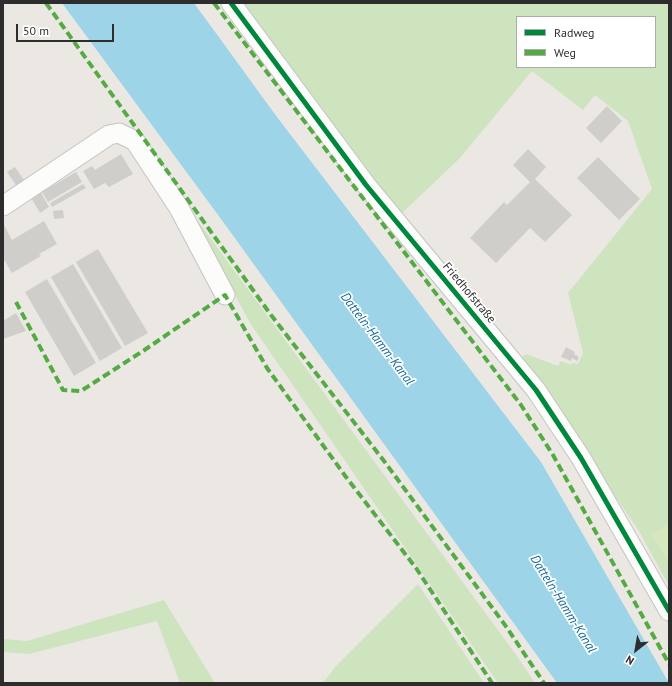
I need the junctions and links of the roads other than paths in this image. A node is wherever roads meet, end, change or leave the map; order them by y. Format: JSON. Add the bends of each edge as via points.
{"nodes":[{"id":1,"x":231,"y":3,"type":"edge"},
{"id":2,"x":3,"y":206,"type":"edge"},
{"id":3,"x":225,"y":295,"type":"dead end"},
{"id":4,"x":669,"y":611,"type":"edge"}],
"edges":[{"from":1,"to":4,"type":"street","name":"Friedhofstraße","via":[[366,185],[536,390],[581,458]]},
{"from":2,"to":3,"type":"street","via":[[109,135],[119,133],[135,141],[147,159],[179,208]]}]}
